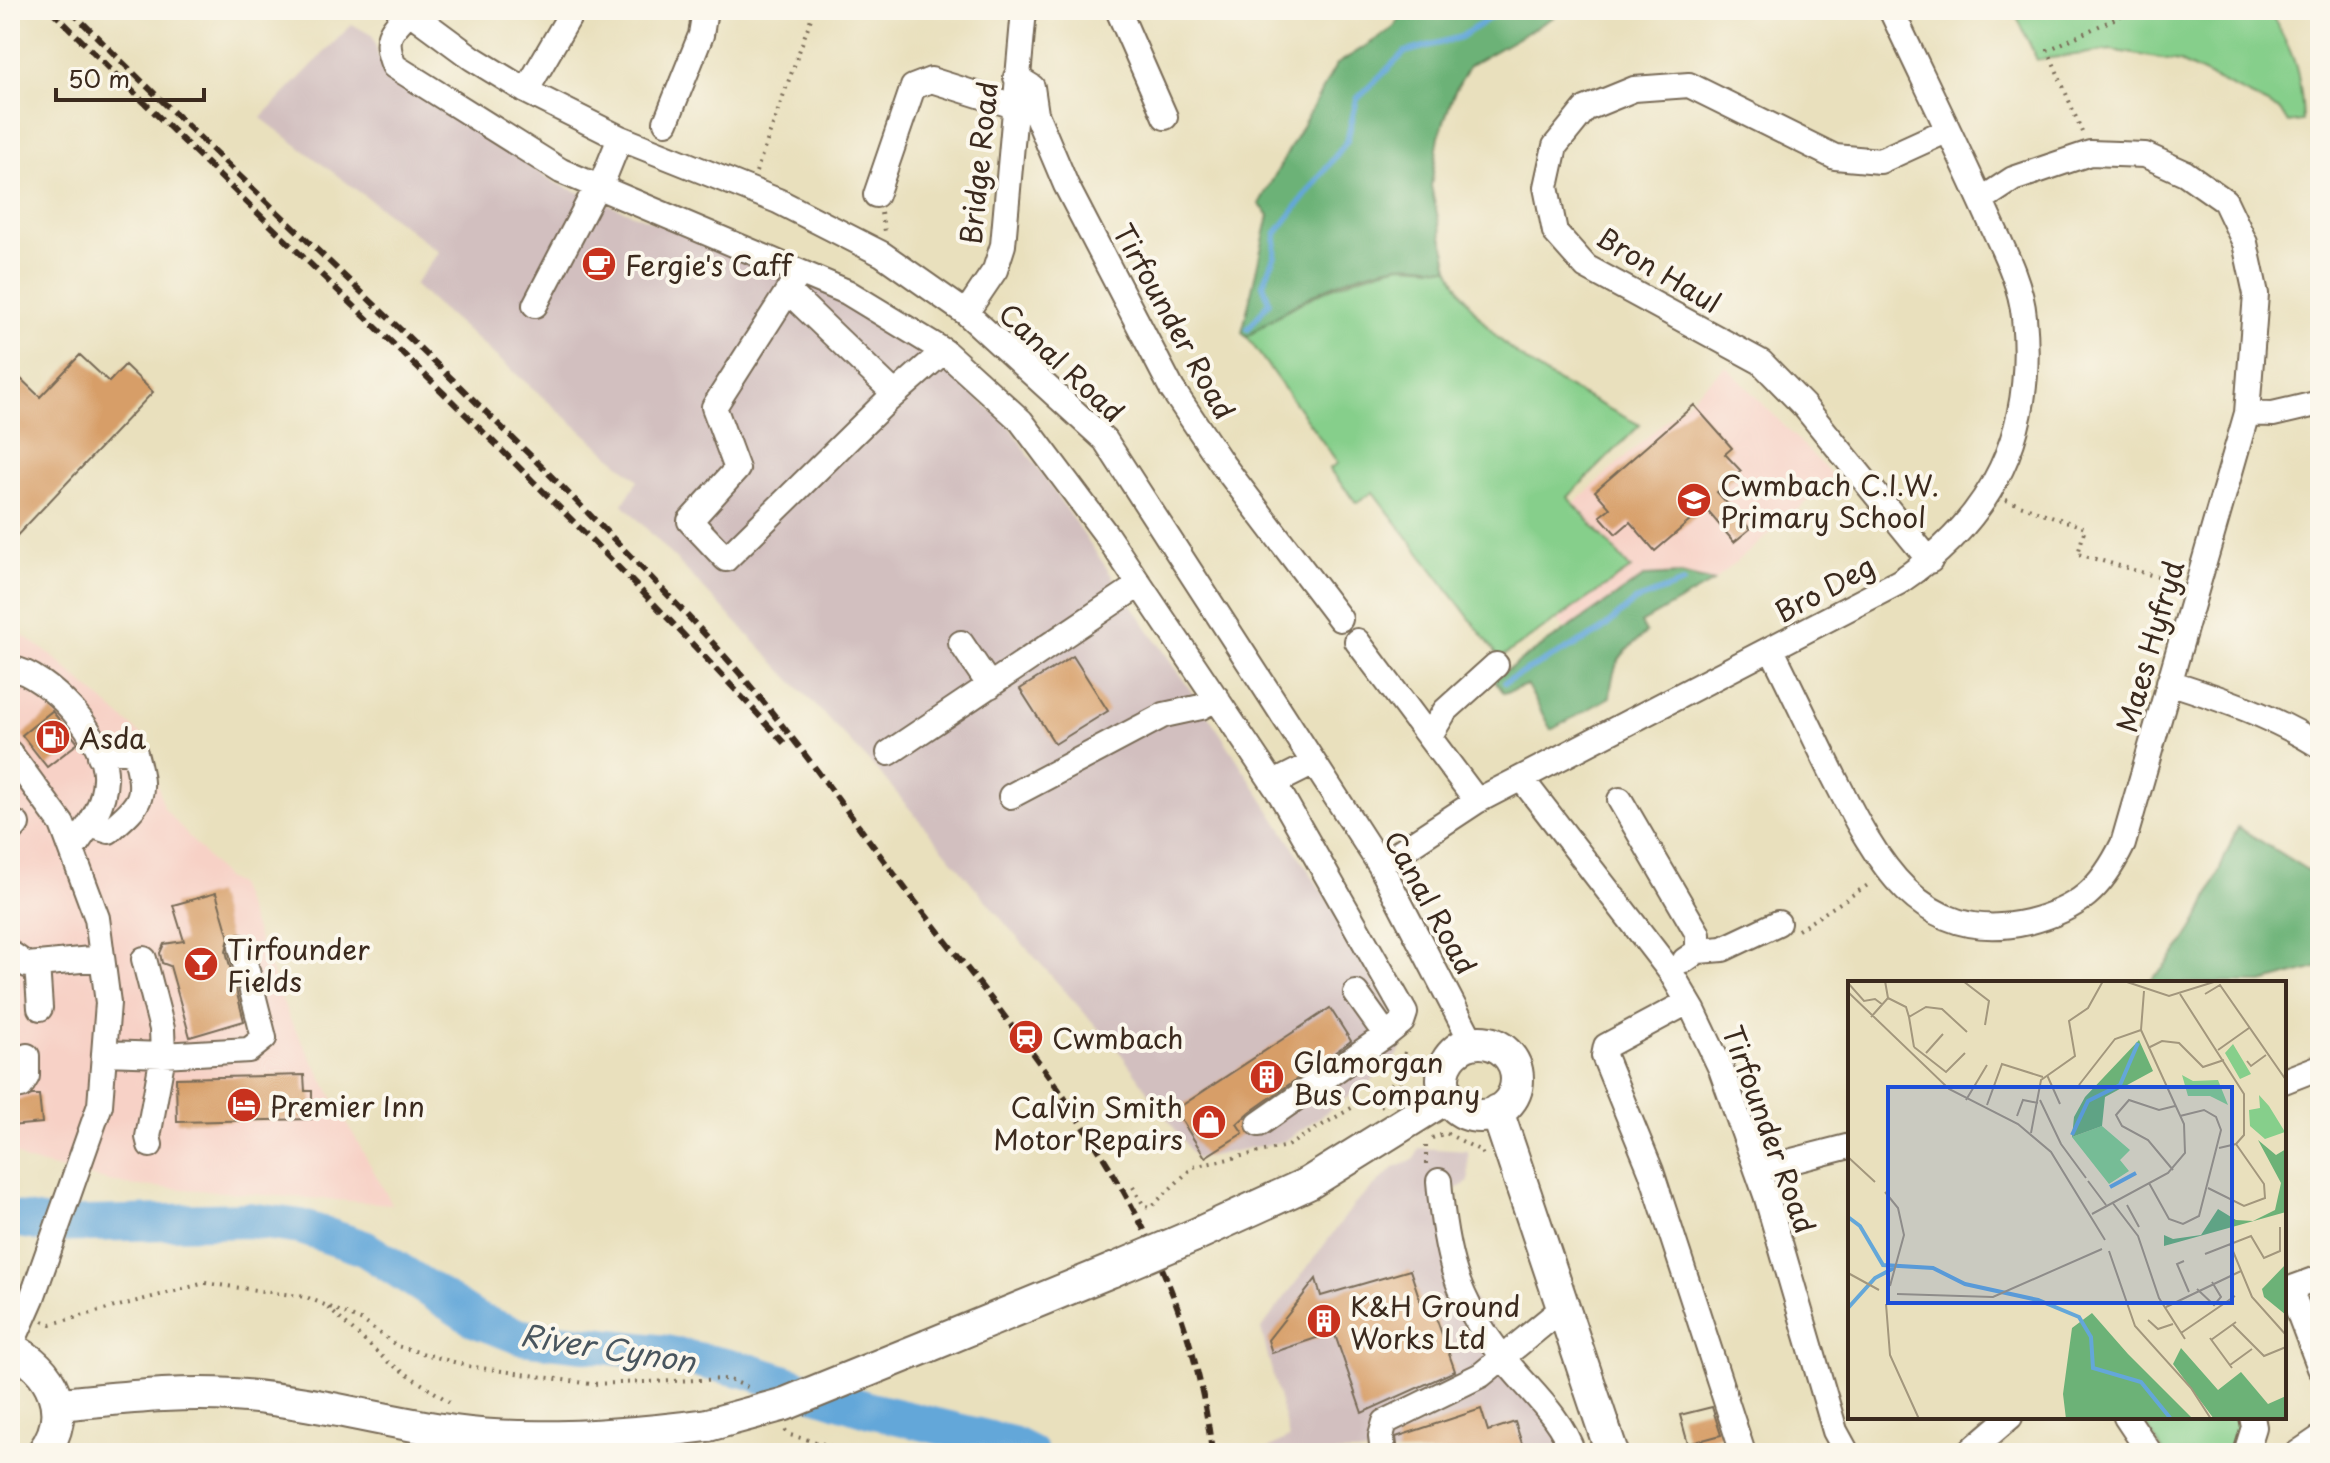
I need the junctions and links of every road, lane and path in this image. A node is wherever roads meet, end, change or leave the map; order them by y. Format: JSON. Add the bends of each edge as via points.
{"nodes":[{"id":1,"x":573,"y":10,"type":"edge"},
{"id":2,"x":705,"y":10,"type":"edge"},
{"id":3,"x":814,"y":10,"type":"edge"},
{"id":4,"x":1024,"y":10,"type":"edge"},
{"id":5,"x":1118,"y":10,"type":"edge"},
{"id":6,"x":1891,"y":10,"type":"edge"},
{"id":7,"x":2133,"y":10,"type":"edge"},
{"id":8,"x":408,"y":11,"type":"edge"},
{"id":9,"x":1016,"y":77,"type":"junction"},
{"id":10,"x":526,"y":91,"type":"junction"},
{"id":11,"x":1014,"y":106,"type":"junction"},
{"id":12,"x":1165,"y":117,"type":"dead end"},
{"id":13,"x":666,"y":122,"type":"dead end"},
{"id":14,"x":1948,"y":130,"type":"junction"},
{"id":15,"x":620,"y":138,"type":"junction"},
{"id":16,"x":2090,"y":153,"type":"junction"},
{"id":17,"x":597,"y":189,"type":"junction"},
{"id":18,"x":749,"y":190,"type":"junction"},
{"id":19,"x":876,"y":195,"type":"dead end"},
{"id":20,"x":1981,"y":200,"type":"junction"},
{"id":21,"x":794,"y":282,"type":"junction"},
{"id":22,"x":535,"y":305,"type":"dead end"},
{"id":23,"x":966,"y":313,"type":"junction"},
{"id":24,"x":944,"y":351,"type":"junction"},
{"id":25,"x":891,"y":398,"type":"junction"},
{"id":26,"x":2320,"y":403,"type":"edge"},
{"id":27,"x":2247,"y":413,"type":"junction"},
{"id":28,"x":1990,"y":495,"type":"junction"},
{"id":29,"x":1930,"y":561,"type":"junction"},
{"id":30,"x":2179,"y":583,"type":"dead end"},
{"id":31,"x":1139,"y":585,"type":"junction"},
{"id":32,"x":1340,"y":619,"type":"dead end"},
{"id":33,"x":1357,"y":641,"type":"dead end"},
{"id":34,"x":961,"y":643,"type":"dead end"},
{"id":35,"x":1772,"y":650,"type":"junction"},
{"id":36,"x":1496,"y":665,"type":"dead end"},
{"id":37,"x":10,"y":668,"type":"edge"},
{"id":38,"x":2169,"y":682,"type":"junction"},
{"id":39,"x":990,"y":686,"type":"junction"},
{"id":40,"x":1217,"y":698,"type":"junction"},
{"id":41,"x":1429,"y":737,"type":"junction"},
{"id":42,"x":2320,"y":746,"type":"edge"},
{"id":43,"x":10,"y":753,"type":"edge"},
{"id":44,"x":889,"y":753,"type":"dead end"},
{"id":45,"x":100,"y":756,"type":"junction"},
{"id":46,"x":1314,"y":763,"type":"junction"},
{"id":47,"x":1521,"y":778,"type":"junction"},
{"id":48,"x":1274,"y":783,"type":"junction"},
{"id":49,"x":1011,"y":796,"type":"dead end"},
{"id":50,"x":1620,"y":800,"type":"dead end"},
{"id":51,"x":1477,"y":801,"type":"junction"},
{"id":52,"x":90,"y":825,"type":"junction"},
{"id":53,"x":72,"y":850,"type":"junction"},
{"id":54,"x":1380,"y":865,"type":"junction"},
{"id":55,"x":1889,"y":871,"type":"junction"},
{"id":56,"x":1778,"y":923,"type":"joint"},
{"id":57,"x":241,"y":947,"type":"dead end"},
{"id":58,"x":1698,"y":951,"type":"junction"},
{"id":59,"x":10,"y":953,"type":"edge"},
{"id":60,"x":102,"y":958,"type":"junction"},
{"id":61,"x":144,"y":959,"type":"dead end"},
{"id":62,"x":37,"y":964,"type":"junction"},
{"id":63,"x":1670,"y":971,"type":"junction"},
{"id":64,"x":1356,"y":993,"type":"dead end"},
{"id":65,"x":1688,"y":1002,"type":"junction"},
{"id":66,"x":40,"y":1008,"type":"dead end"},
{"id":67,"x":1386,"y":1035,"type":"junction"},
{"id":68,"x":1472,"y":1042,"type":"junction"},
{"id":69,"x":104,"y":1053,"type":"junction"},
{"id":70,"x":163,"y":1055,"type":"junction"},
{"id":71,"x":27,"y":1056,"type":"dead end"},
{"id":72,"x":2320,"y":1067,"type":"edge"},
{"id":73,"x":2286,"y":1080,"type":"edge"},
{"id":74,"x":10,"y":1087,"type":"edge"},
{"id":75,"x":1447,"y":1097,"type":"junction"},
{"id":76,"x":1497,"y":1111,"type":"junction"},
{"id":77,"x":1374,"y":1113,"type":"dead end"},
{"id":78,"x":1259,"y":1124,"type":"dead end"},
{"id":79,"x":150,"y":1145,"type":"dead end"},
{"id":80,"x":1848,"y":1147,"type":"edge"},
{"id":81,"x":1757,"y":1170,"type":"junction"},
{"id":82,"x":1439,"y":1181,"type":"dead end"},
{"id":83,"x":1133,"y":1187,"type":"dead end"},
{"id":84,"x":2320,"y":1278,"type":"edge"},
{"id":85,"x":2287,"y":1290,"type":"edge"},
{"id":86,"x":325,"y":1305,"type":"junction"},
{"id":87,"x":28,"y":1307,"type":"junction"},
{"id":88,"x":1564,"y":1307,"type":"junction"},
{"id":89,"x":10,"y":1349,"type":"edge"},
{"id":90,"x":1501,"y":1356,"type":"junction"},
{"id":91,"x":2320,"y":1368,"type":"edge"},
{"id":92,"x":756,"y":1396,"type":"dead end"},
{"id":93,"x":58,"y":1404,"type":"junction"},
{"id":94,"x":462,"y":1411,"type":"dead end"},
{"id":95,"x":2008,"y":1419,"type":"edge"},
{"id":96,"x":2127,"y":1419,"type":"edge"},
{"id":97,"x":2252,"y":1419,"type":"edge"},
{"id":98,"x":781,"y":1425,"type":"dead end"},
{"id":99,"x":2320,"y":1438,"type":"edge"},
{"id":100,"x":43,"y":1453,"type":"edge"},
{"id":101,"x":857,"y":1453,"type":"edge"},
{"id":102,"x":1383,"y":1453,"type":"edge"},
{"id":103,"x":1573,"y":1453,"type":"edge"},
{"id":104,"x":1612,"y":1453,"type":"edge"},
{"id":105,"x":1743,"y":1453,"type":"edge"},
{"id":106,"x":1847,"y":1453,"type":"edge"},
{"id":107,"x":1968,"y":1453,"type":"edge"},
{"id":108,"x":2150,"y":1453,"type":"edge"},
{"id":109,"x":2246,"y":1453,"type":"edge"},
{"id":110,"x":2298,"y":1453,"type":"edge"}],
"edges":[{"from":1,"to":10,"type":"street"},
{"from":2,"to":13,"type":"street","via":[[701,35]]},
{"from":3,"to":18,"type":"path"},
{"from":4,"to":9,"type":"street","name":"Bridge Road"},
{"from":5,"to":12,"type":"street"},
{"from":6,"to":14,"type":"street","name":"Bro Deg"},
{"from":7,"to":16,"type":"path","via":[[2048,50]]},
{"from":8,"to":10,"type":"street","name":"Canal Road"},
{"from":8,"to":17,"type":"street","via":[[390,32],[388,50],[394,66]]},
{"from":9,"to":11,"type":"street","name":"Bridge Road"},
{"from":9,"to":32,"type":"street","name":"Tirfounder Road","via":[[1032,87],[1036,114],[1066,185],[1172,389]]},
{"from":10,"to":15,"type":"street","name":"Canal Road"},
{"from":11,"to":19,"type":"street","via":[[931,80],[913,87]]},
{"from":11,"to":23,"type":"street","name":"Bridge Road","via":[[1003,245],[995,270]]},
{"from":14,"to":20,"type":"street","name":"Bro Deg"},
{"from":14,"to":29,"type":"street","name":"Bron Haul","via":[[1880,161],[1835,157],[1689,85],[1634,89],[1585,109],[1555,146],[1546,187],[1555,232],[1586,267],[1761,362],[1804,406]]},
{"from":15,"to":17,"type":"street"},
{"from":15,"to":18,"type":"street","name":"Canal Road"},
{"from":16,"to":20,"type":"street","name":"Maes Hyfryd","via":[[2013,179]]},
{"from":16,"to":27,"type":"street","name":"Maes Hyfryd","via":[[2145,155],[2185,173],[2225,201],[2245,243],[2256,294]]},
{"from":17,"to":21,"type":"street"},
{"from":17,"to":22,"type":"street"},
{"from":18,"to":23,"type":"street","name":"Canal Road","via":[[882,254]]},
{"from":20,"to":28,"type":"street","name":"Bro Deg","via":[[2024,315],[2023,392],[2011,448]]},
{"from":21,"to":24,"type":"street","via":[[847,292]]},
{"from":21,"to":25,"type":"street"},
{"from":21,"to":25,"type":"street","via":[[714,407],[737,469],[690,521],[726,559]]},
{"from":23,"to":46,"type":"street","name":"Canal Road","via":[[1105,440]]},
{"from":24,"to":25,"type":"street"},
{"from":24,"to":31,"type":"street","via":[[1021,421]]},
{"from":26,"to":27,"type":"street","via":[[2273,414]]},
{"from":27,"to":38,"type":"street","name":"Maes Hyfryd"},
{"from":28,"to":29,"type":"street","name":"Bro Deg"},
{"from":28,"to":30,"type":"path","via":[[2085,528],[2078,554]]},
{"from":29,"to":35,"type":"street","name":"Bro Deg"},
{"from":31,"to":39,"type":"street"},
{"from":31,"to":40,"type":"street"},
{"from":33,"to":41,"type":"street"},
{"from":34,"to":39,"type":"street"},
{"from":35,"to":47,"type":"street","name":"Bro Deg"},
{"from":35,"to":55,"type":"street","name":"Maes Hyfryd","via":[[1867,844]]},
{"from":36,"to":41,"type":"street","via":[[1445,711]]},
{"from":37,"to":45,"type":"street","via":[[65,700]]},
{"from":38,"to":42,"type":"street","via":[[2234,703]]},
{"from":38,"to":55,"type":"street","name":"Maes Hyfryd","via":[[2123,844],[2106,878],[2081,900],[2000,929],[1947,920],[1907,894]]},
{"from":39,"to":44,"type":"street"},
{"from":40,"to":48,"type":"street"},
{"from":40,"to":49,"type":"street","via":[[1164,715]]},
{"from":41,"to":51,"type":"street"},
{"from":43,"to":53,"type":"street","via":[[62,824]]},
{"from":45,"to":52,"type":"street","via":[[106,776],[99,811]]},
{"from":45,"to":52,"type":"street","via":[[120,750],[135,753],[142,781],[138,805],[109,831]]},
{"from":46,"to":48,"type":"street"},
{"from":46,"to":54,"type":"street","name":"Canal Road"},
{"from":47,"to":51,"type":"street","name":"Bro Deg"},
{"from":47,"to":63,"type":"street","name":"Tirfounder Road"},
{"from":48,"to":67,"type":"street","via":[[1405,1013]]},
{"from":50,"to":58,"type":"street","via":[[1698,934]]},
{"from":51,"to":54,"type":"street","name":"Bro Deg"},
{"from":52,"to":53,"type":"street"},
{"from":53,"to":60,"type":"street","via":[[97,918]]},
{"from":54,"to":68,"type":"street","name":"Canal Road"},
{"from":55,"to":56,"type":"path","via":[[1796,931]]},
{"from":56,"to":58,"type":"street","via":[[1723,949]]},
{"from":57,"to":70,"type":"street","via":[[264,1038],[249,1050]]},
{"from":58,"to":63,"type":"street"},
{"from":59,"to":62,"type":"street","via":[[27,965]]},
{"from":60,"to":62,"type":"street"},
{"from":60,"to":69,"type":"street","via":[[108,1003]]},
{"from":61,"to":70,"type":"street","via":[[162,1029]]},
{"from":62,"to":66,"type":"street"},
{"from":63,"to":65,"type":"street","name":"Tirfounder Road"},
{"from":64,"to":67,"type":"street"},
{"from":65,"to":81,"type":"street","name":"Tirfounder Road","via":[[1721,1069]]},
{"from":65,"to":105,"type":"street","via":[[1606,1046],[1604,1056],[1651,1171]]},
{"from":67,"to":78,"type":"street"},
{"from":68,"to":75,"type":"main road","via":[[1452,1053],[1446,1063],[1442,1074]]},
{"from":68,"to":76,"type":"main road","via":[[1484,1041],[1505,1051],[1517,1071],[1514,1095]]},
{"from":69,"to":70,"type":"street"},
{"from":69,"to":87,"type":"street","via":[[100,1105]]},
{"from":70,"to":79,"type":"street"},
{"from":71,"to":74,"type":"street","via":[[27,1076],[21,1086]]},
{"from":72,"to":73,"type":"street"},
{"from":75,"to":76,"type":"main road","via":[[1475,1116]]},
{"from":75,"to":93,"type":"main road","bridge":true,"via":[[1309,1183],[1193,1236],[785,1404],[708,1425],[622,1436],[457,1432],[233,1395]]},
{"from":76,"to":88,"type":"main road"},
{"from":77,"to":83,"type":"path","via":[[1399,1080],[1287,1146],[1193,1167],[1151,1207],[1144,1206]]},
{"from":80,"to":81,"type":"street"},
{"from":81,"to":106,"type":"street","name":"Tirfounder Road","via":[[1835,1431]]},
{"from":82,"to":90,"type":"street","via":[[1443,1236],[1455,1281],[1468,1310]]},
{"from":84,"to":85,"type":"street"},
{"from":85,"to":91,"type":"street"},
{"from":86,"to":87,"type":"path","via":[[306,1297],[205,1283],[51,1324]]},
{"from":86,"to":92,"type":"path","via":[[363,1321],[397,1346],[468,1366],[591,1384],[727,1379],[747,1386]]},
{"from":86,"to":94,"type":"path","via":[[388,1362]]},
{"from":87,"to":89,"type":"street"},
{"from":88,"to":90,"type":"street"},
{"from":88,"to":104,"type":"main road"},
{"from":89,"to":93,"type":"main road","via":[[42,1369]]},
{"from":90,"to":102,"type":"street","via":[[1481,1375],[1385,1422]]},
{"from":90,"to":103,"type":"street","via":[[1544,1403]]},
{"from":93,"to":100,"type":"main road","via":[[57,1424]]},
{"from":95,"to":107,"type":"street"},
{"from":96,"to":108,"type":"street"},
{"from":97,"to":109,"type":"street"},
{"from":98,"to":101,"type":"path","via":[[790,1435]]},
{"from":99,"to":110,"type":"street"}]}
